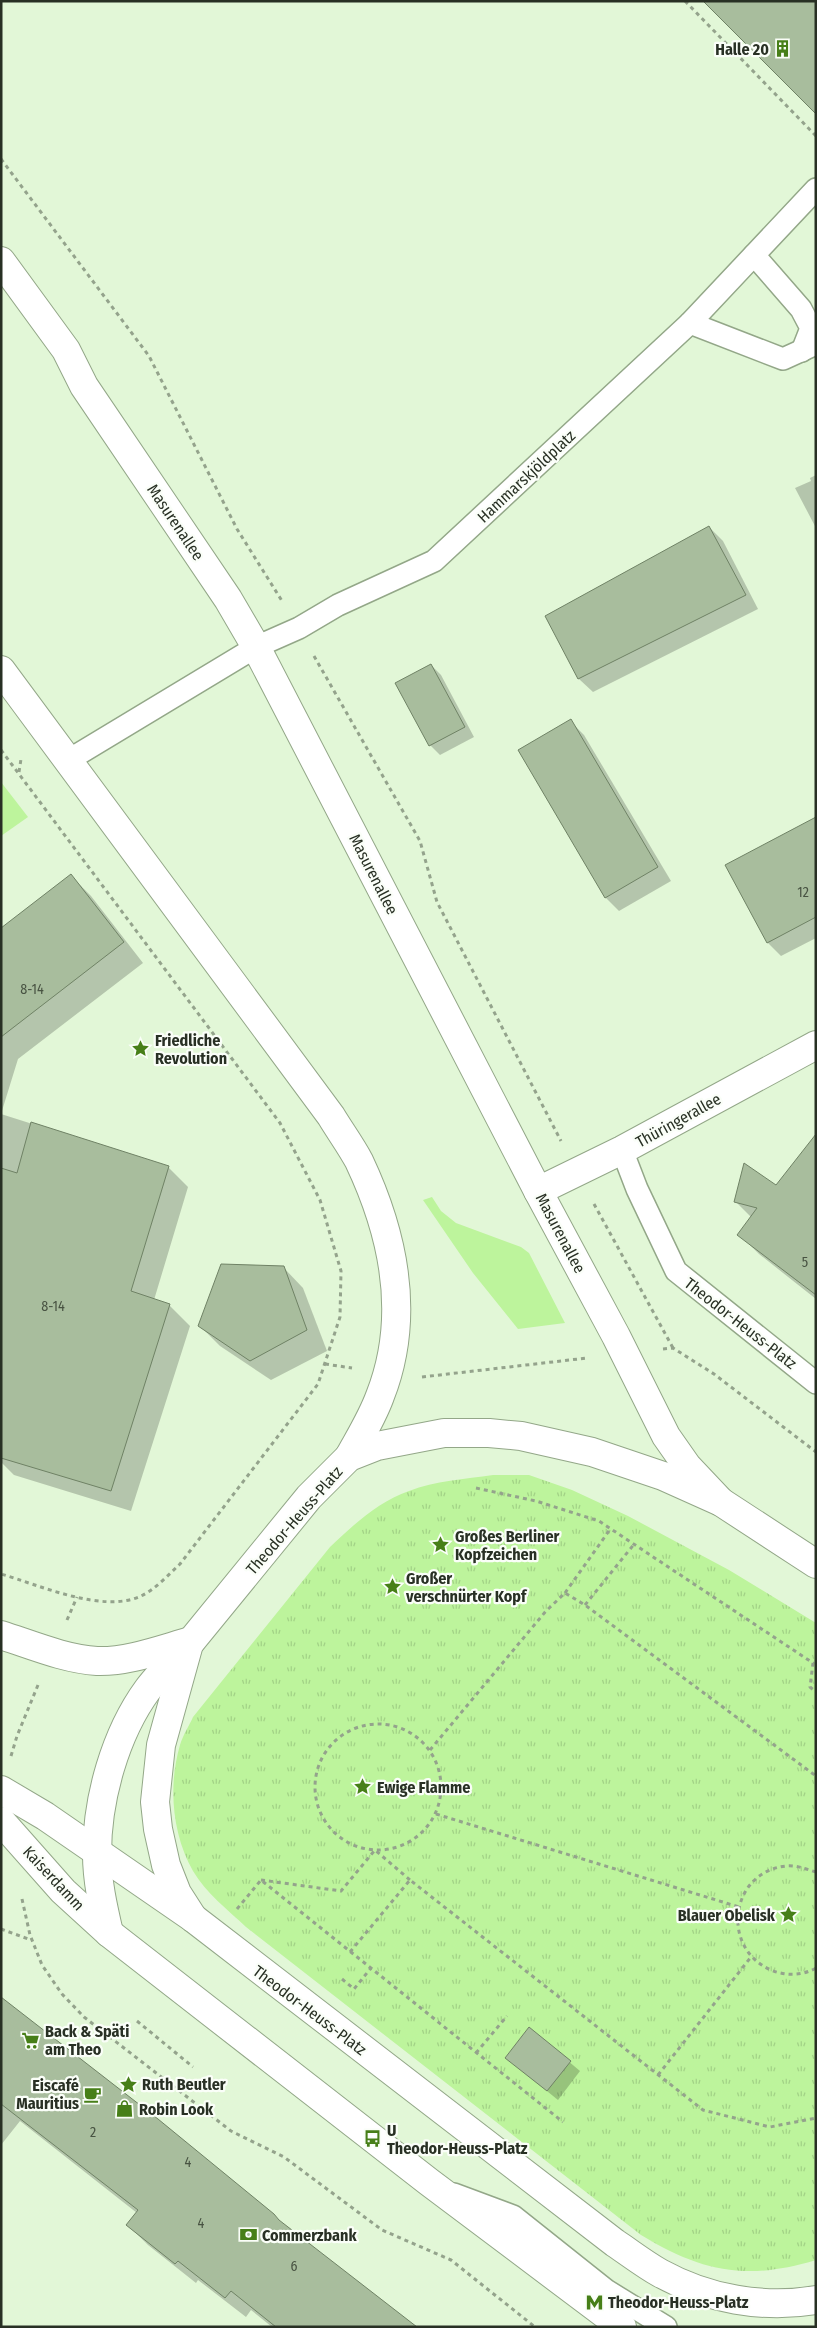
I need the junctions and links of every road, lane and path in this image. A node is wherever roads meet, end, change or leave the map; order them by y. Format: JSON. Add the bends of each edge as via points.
{"nodes":[{"id":1,"x":685,"y":1,"type":"edge"},
{"id":2,"x":816,"y":136,"type":"edge"},
{"id":3,"x":1,"y":160,"type":"edge"},
{"id":4,"x":816,"y":189,"type":"edge"},
{"id":5,"x":754,"y":255,"type":"junction"},
{"id":6,"x":1,"y":261,"type":"edge"},
{"id":7,"x":690,"y":323,"type":"junction"},
{"id":8,"x":800,"y":352,"type":"edge"},
{"id":9,"x":278,"y":595,"type":"dead end"},
{"id":10,"x":256,"y":648,"type":"junction"},
{"id":11,"x":312,"y":652,"type":"dead end"},
{"id":12,"x":1,"y":670,"type":"edge"},
{"id":13,"x":1,"y":750,"type":"edge"},
{"id":14,"x":67,"y":761,"type":"junction"},
{"id":15,"x":816,"y":1045,"type":"edge"},
{"id":16,"x":548,"y":1116,"type":"dead end"},
{"id":17,"x":622,"y":1150,"type":"junction"},
{"id":18,"x":538,"y":1191,"type":"junction"},
{"id":19,"x":594,"y":1205,"type":"dead end"},
{"id":20,"x":673,"y":1348,"type":"junction"},
{"id":21,"x":666,"y":1349,"type":"dead end"},
{"id":22,"x":584,"y":1359,"type":"dead end"},
{"id":23,"x":325,"y":1364,"type":"junction"},
{"id":24,"x":342,"y":1366,"type":"dead end"},
{"id":25,"x":426,"y":1378,"type":"dead end"},
{"id":26,"x":816,"y":1382,"type":"edge"},
{"id":27,"x":816,"y":1452,"type":"edge"},
{"id":28,"x":349,"y":1457,"type":"junction"},
{"id":29,"x":476,"y":1488,"type":"dead end"},
{"id":30,"x":721,"y":1502,"type":"junction"},
{"id":31,"x":611,"y":1528,"type":"junction"},
{"id":32,"x":635,"y":1543,"type":"junction"},
{"id":33,"x":816,"y":1564,"type":"edge"},
{"id":34,"x":1,"y":1574,"type":"edge"},
{"id":35,"x":564,"y":1593,"type":"junction"},
{"id":36,"x":585,"y":1605,"type":"junction"},
{"id":37,"x":1,"y":1635,"type":"edge"},
{"id":38,"x":190,"y":1642,"type":"junction"},
{"id":39,"x":39,"y":1684,"type":"dead end"},
{"id":40,"x":816,"y":1692,"type":"edge"},
{"id":41,"x":14,"y":1745,"type":"dead end"},
{"id":42,"x":430,"y":1750,"type":"junction"},
{"id":43,"x":816,"y":1776,"type":"edge"},
{"id":44,"x":1,"y":1790,"type":"edge"},
{"id":45,"x":436,"y":1814,"type":"junction"},
{"id":46,"x":1,"y":1821,"type":"edge"},
{"id":47,"x":375,"y":1850,"type":"junction"},
{"id":48,"x":97,"y":1854,"type":"junction"},
{"id":49,"x":816,"y":1872,"type":"edge"},
{"id":50,"x":260,"y":1880,"type":"junction"},
{"id":51,"x":410,"y":1880,"type":"junction"},
{"id":52,"x":21,"y":1897,"type":"dead end"},
{"id":53,"x":739,"y":1907,"type":"junction"},
{"id":54,"x":232,"y":1915,"type":"dead end"},
{"id":55,"x":192,"y":1918,"type":"junction"},
{"id":56,"x":1,"y":1929,"type":"edge"},
{"id":57,"x":109,"y":1933,"type":"junction"},
{"id":58,"x":32,"y":1940,"type":"junction"},
{"id":59,"x":350,"y":1952,"type":"junction"},
{"id":60,"x":751,"y":1957,"type":"junction"},
{"id":61,"x":371,"y":1968,"type":"junction"},
{"id":62,"x":816,"y":1968,"type":"edge"},
{"id":63,"x":342,"y":1979,"type":"dead end"},
{"id":64,"x":507,"y":2016,"type":"dead end"},
{"id":65,"x":137,"y":2021,"type":"dead end"},
{"id":66,"x":476,"y":2053,"type":"junction"},
{"id":67,"x":193,"y":2067,"type":"dead end"},
{"id":68,"x":658,"y":2075,"type":"junction"},
{"id":69,"x":816,"y":2118,"type":"edge"},
{"id":70,"x":563,"y":2122,"type":"dead end"},
{"id":71,"x":429,"y":2182,"type":"junction"},
{"id":72,"x":816,"y":2300,"type":"edge"},
{"id":73,"x":535,"y":2327,"type":"edge"},
{"id":74,"x":622,"y":2327,"type":"edge"},
{"id":75,"x":666,"y":2327,"type":"edge"}],
"edges":[{"from":1,"to":2,"type":"path"},
{"from":3,"to":9,"type":"path","via":[[149,356],[237,530]]},
{"from":4,"to":5,"type":"lane","name":"Hammarskjöldplatz"},
{"from":5,"to":7,"type":"lane","name":"Hammarskjöldplatz"},
{"from":5,"to":8,"type":"lane","via":[[801,309],[811,328]]},
{"from":6,"to":10,"type":"main road","name":"Masurenallee","via":[[66,350],[84,386],[228,599]]},
{"from":7,"to":8,"type":"lane"},
{"from":7,"to":10,"type":"lane","name":"Hammarskjöldplatz","via":[[434,561],[338,605]]},
{"from":10,"to":14,"type":"lane","name":"Hammarskjöldplatz"},
{"from":10,"to":18,"type":"main road","name":"Masurenallee"},
{"from":11,"to":16,"type":"path","via":[[420,841],[437,902]]},
{"from":12,"to":14,"type":"main road"},
{"from":13,"to":23,"type":"path","via":[[280,1123],[320,1200],[341,1271],[340,1317]]},
{"from":14,"to":28,"type":"main road","via":[[331,1116],[358,1160],[382,1216],[394,1263],[396,1322],[393,1350],[381,1395]]},
{"from":15,"to":17,"type":"main road","name":"Thüringerallee"},
{"from":17,"to":18,"type":"main road","name":"Thüringerallee"},
{"from":17,"to":26,"type":"lane","name":"Theodor-Heuss-Platz","via":[[676,1271]]},
{"from":18,"to":30,"type":"main road","name":"Masurenallee","via":[[666,1436],[687,1466]]},
{"from":19,"to":20,"type":"path"},
{"from":20,"to":21,"type":"path"},
{"from":20,"to":27,"type":"path","via":[[714,1374]]},
{"from":22,"to":25,"type":"path"},
{"from":23,"to":24,"type":"path"},
{"from":23,"to":34,"type":"path","via":[[318,1384],[180,1564],[141,1596],[119,1601],[77,1597]]},
{"from":28,"to":30,"type":"main road","name":"Theodor-Heuss-Platz","via":[[377,1446],[444,1433],[521,1436],[592,1452],[664,1476]]},
{"from":28,"to":38,"type":"main road","name":"Theodor-Heuss-Platz","via":[[309,1497]]},
{"from":29,"to":31,"type":"path","via":[[536,1501],[599,1521]]},
{"from":30,"to":33,"type":"main road","name":"Theodor-Heuss-Platz"},
{"from":31,"to":32,"type":"path"},
{"from":31,"to":35,"type":"path"},
{"from":32,"to":36,"type":"path"},
{"from":32,"to":40,"type":"path","via":[[813,1663],[810,1688]]},
{"from":35,"to":36,"type":"path"},
{"from":35,"to":42,"type":"path"},
{"from":36,"to":43,"type":"path"},
{"from":37,"to":38,"type":"main road","via":[[72,1657],[100,1661]]},
{"from":38,"to":48,"type":"main road","name":"Theodor-Heuss-Platz","via":[[148,1690],[124,1734],[103,1801]]},
{"from":38,"to":55,"type":"main road","name":"Theodor-Heuss-Platz","via":[[161,1745],[155,1802],[166,1865]]},
{"from":39,"to":41,"type":"path"},
{"from":42,"to":45,"type":"path","via":[[442,1781]]},
{"from":42,"to":47,"type":"path","via":[[415,1735],[396,1726],[375,1724],[354,1728],[336,1740],[323,1756],[316,1776],[316,1797],[323,1817],[342,1838]]},
{"from":44,"to":48,"type":"main road","via":[[45,1816]]},
{"from":45,"to":47,"type":"path","via":[[411,1841],[394,1848]]},
{"from":45,"to":53,"type":"path"},
{"from":46,"to":57,"type":"main road","name":"Kaiserdamm","via":[[63,1891]]},
{"from":47,"to":50,"type":"path","via":[[341,1891]]},
{"from":47,"to":51,"type":"path"},
{"from":48,"to":55,"type":"main road","name":"Theodor-Heuss-Platz"},
{"from":48,"to":57,"type":"main road","name":"Theodor-Heuss-Platz","via":[[101,1898]]},
{"from":49,"to":53,"type":"path","via":[[786,1866],[770,1871],[756,1879]]},
{"from":50,"to":54,"type":"path"},
{"from":50,"to":59,"type":"path"},
{"from":51,"to":59,"type":"path"},
{"from":51,"to":68,"type":"path"},
{"from":52,"to":58,"type":"path"},
{"from":53,"to":60,"type":"path","via":[[739,1934]]},
{"from":55,"to":72,"type":"main road","name":"Theodor-Heuss-Platz","via":[[607,2237],[660,2273],[720,2296],[757,2304]]},
{"from":56,"to":58,"type":"path"},
{"from":57,"to":71,"type":"main road"},
{"from":58,"to":73,"type":"path","via":[[42,1964],[62,1994],[123,2049],[231,2131],[284,2156],[382,2230],[451,2260]]},
{"from":59,"to":61,"type":"path"},
{"from":60,"to":62,"type":"path","via":[[779,1973],[794,1974]]},
{"from":60,"to":68,"type":"path"},
{"from":61,"to":63,"type":"path","via":[[354,1989]]},
{"from":61,"to":66,"type":"path"},
{"from":64,"to":66,"type":"path"},
{"from":65,"to":67,"type":"path"},
{"from":66,"to":70,"type":"path"},
{"from":68,"to":69,"type":"path","via":[[703,2110],[770,2127]]},
{"from":71,"to":74,"type":"main road"},
{"from":71,"to":75,"type":"lane","via":[[513,2216],[606,2290]]}]}
